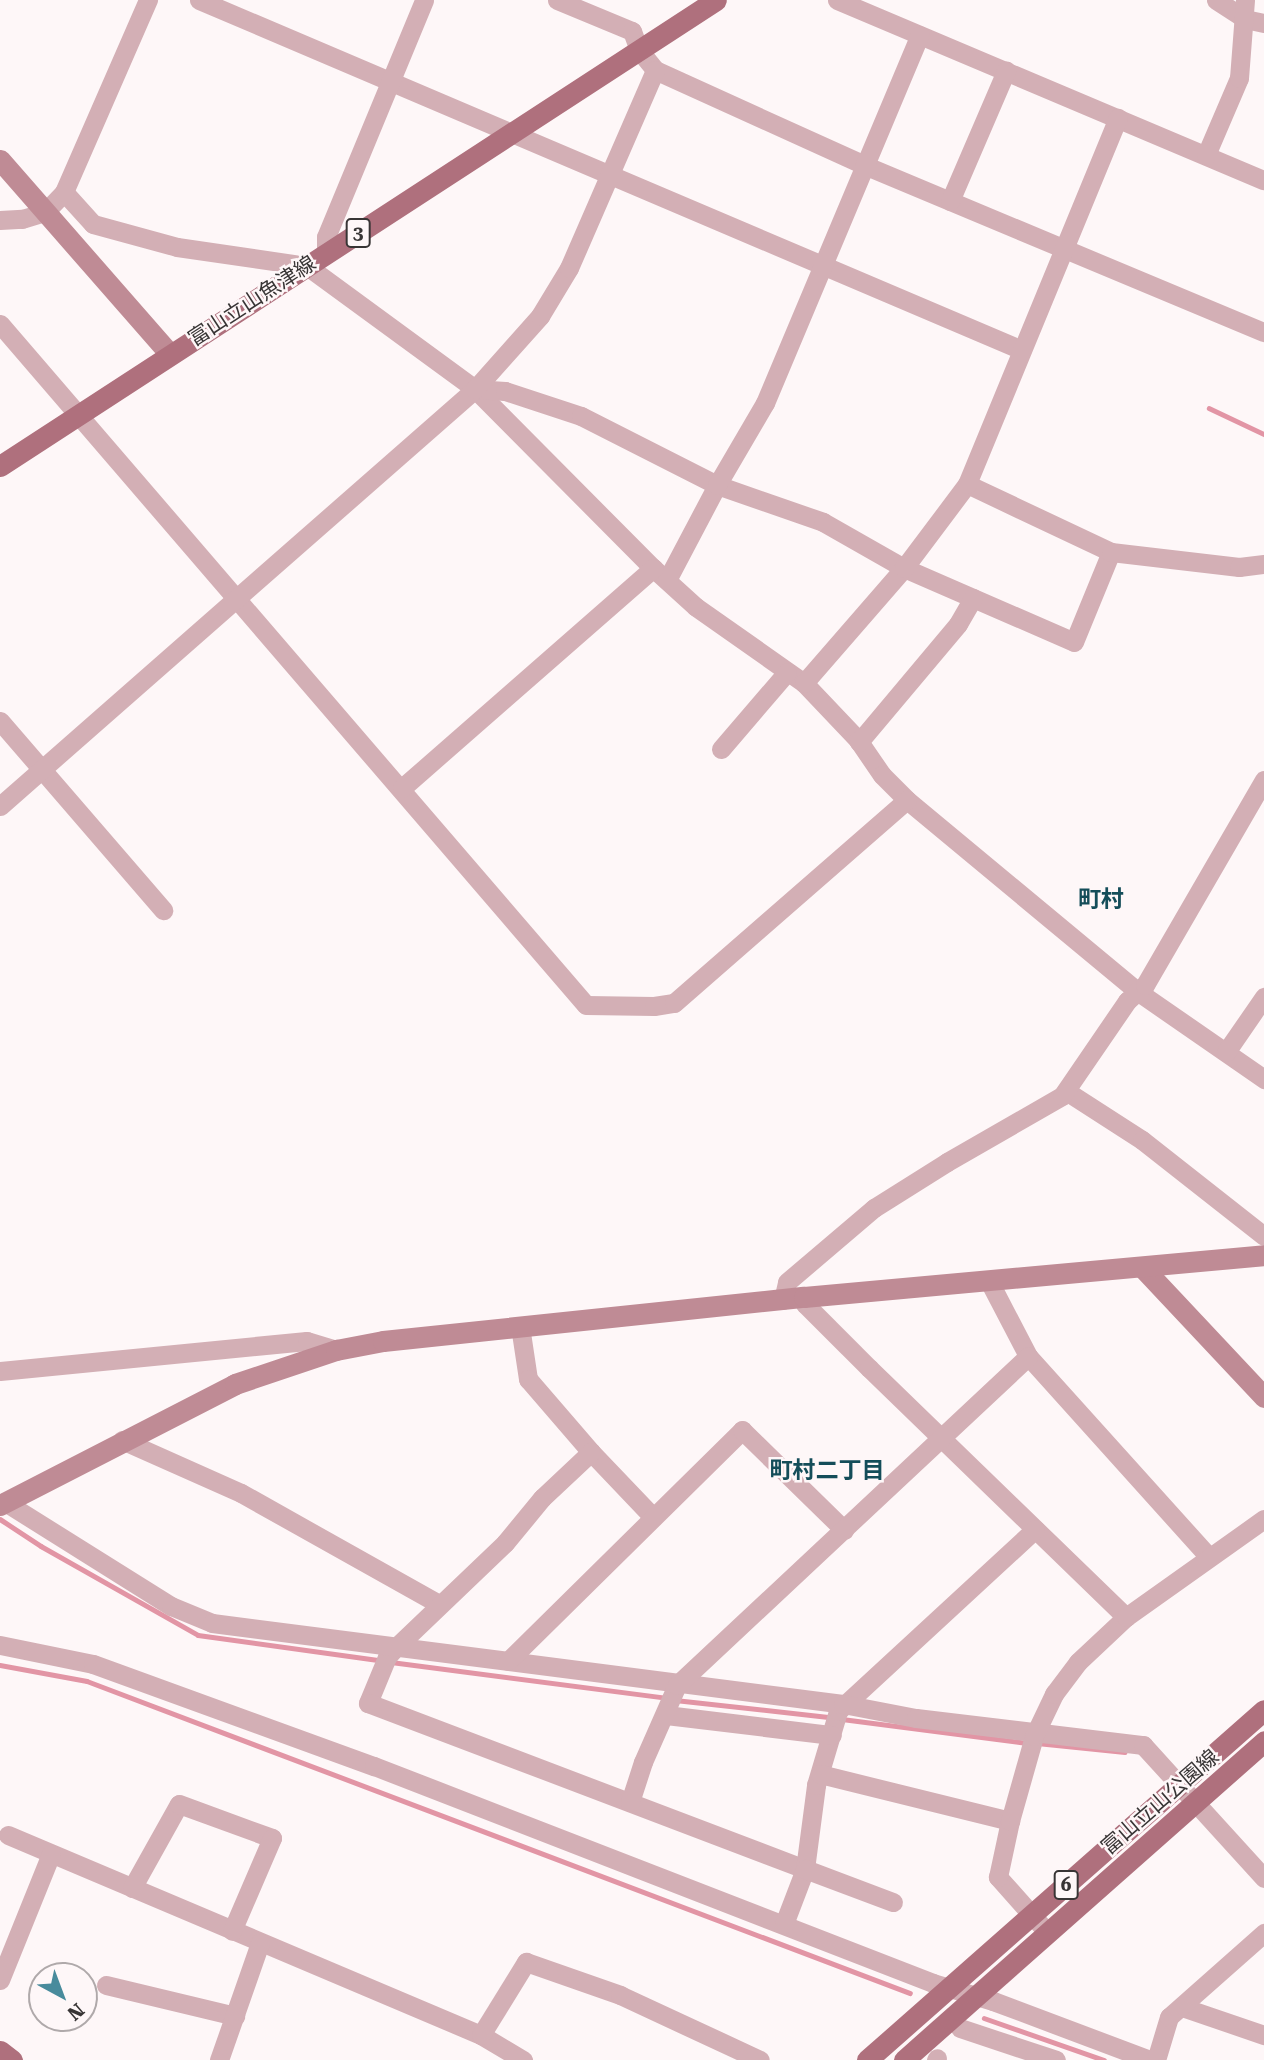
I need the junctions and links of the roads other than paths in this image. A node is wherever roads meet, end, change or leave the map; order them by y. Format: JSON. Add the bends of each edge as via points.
{"nodes":[{"id":1,"x":148,"y":0,"type":"edge"},
{"id":2,"x":199,"y":0,"type":"edge"},
{"id":3,"x":424,"y":0,"type":"edge"},
{"id":4,"x":557,"y":0,"type":"edge"},
{"id":5,"x":716,"y":0,"type":"edge"},
{"id":6,"x":837,"y":0,"type":"edge"},
{"id":7,"x":1216,"y":0,"type":"edge"},
{"id":8,"x":1251,"y":14,"type":"edge"},
{"id":9,"x":920,"y":35,"type":"junction"},
{"id":10,"x":639,"y":50,"type":"junction"},
{"id":11,"x":655,"y":70,"type":"junction"},
{"id":12,"x":1006,"y":71,"type":"junction"},
{"id":13,"x":389,"y":82,"type":"junction"},
{"id":14,"x":1118,"y":118,"type":"junction"},
{"id":15,"x":513,"y":132,"type":"junction"},
{"id":16,"x":1206,"y":155,"type":"junction"},
{"id":17,"x":0,"y":160,"type":"edge"},
{"id":18,"x":864,"y":165,"type":"junction"},
{"id":19,"x":607,"y":176,"type":"junction"},
{"id":20,"x":1264,"y":180,"type":"edge"},
{"id":21,"x":64,"y":192,"type":"junction"},
{"id":22,"x":950,"y":201,"type":"junction"},
{"id":23,"x":45,"y":212,"type":"junction"},
{"id":24,"x":0,"y":220,"type":"edge"},
{"id":25,"x":1065,"y":248,"type":"junction"},
{"id":26,"x":326,"y":254,"type":"junction"},
{"id":27,"x":307,"y":266,"type":"junction"},
{"id":28,"x":822,"y":266,"type":"junction"},
{"id":29,"x":0,"y":324,"type":"edge"},
{"id":30,"x":1264,"y":332,"type":"edge"},
{"id":31,"x":1022,"y":350,"type":"junction"},
{"id":32,"x":170,"y":354,"type":"junction"},
{"id":33,"x":475,"y":389,"type":"junction"},
{"id":34,"x":77,"y":415,"type":"junction"},
{"id":35,"x":0,"y":466,"type":"edge"},
{"id":36,"x":967,"y":484,"type":"junction"},
{"id":37,"x":717,"y":485,"type":"junction"},
{"id":38,"x":1111,"y":552,"type":"junction"},
{"id":39,"x":1264,"y":564,"type":"edge"},
{"id":40,"x":904,"y":568,"type":"junction"},
{"id":41,"x":660,"y":574,"type":"junction"},
{"id":42,"x":239,"y":598,"type":"junction"},
{"id":43,"x":973,"y":598,"type":"junction"},
{"id":44,"x":787,"y":672,"type":"junction"},
{"id":45,"x":804,"y":683,"type":"junction"},
{"id":46,"x":0,"y":721,"type":"edge"},
{"id":47,"x":859,"y":742,"type":"junction"},
{"id":48,"x":721,"y":750,"type":"dead end"},
{"id":49,"x":43,"y":769,"type":"junction"},
{"id":50,"x":1264,"y":780,"type":"edge"},
{"id":51,"x":402,"y":788,"type":"junction"},
{"id":52,"x":907,"y":800,"type":"junction"},
{"id":53,"x":0,"y":806,"type":"edge"},
{"id":54,"x":163,"y":910,"type":"dead end"},
{"id":55,"x":1137,"y":991,"type":"junction"},
{"id":56,"x":1264,"y":997,"type":"edge"},
{"id":57,"x":1226,"y":1052,"type":"junction"},
{"id":58,"x":1264,"y":1079,"type":"edge"},
{"id":59,"x":1066,"y":1091,"type":"junction"},
{"id":60,"x":1264,"y":1236,"type":"edge"},
{"id":61,"x":1264,"y":1255,"type":"edge"},
{"id":62,"x":1143,"y":1268,"type":"junction"},
{"id":63,"x":989,"y":1281,"type":"junction"},
{"id":64,"x":804,"y":1297,"type":"junction"},
{"id":65,"x":783,"y":1300,"type":"junction"},
{"id":66,"x":520,"y":1326,"type":"junction"},
{"id":67,"x":336,"y":1350,"type":"junction"},
{"id":68,"x":1028,"y":1356,"type":"junction"},
{"id":69,"x":0,"y":1371,"type":"edge"},
{"id":70,"x":1264,"y":1397,"type":"edge"},
{"id":71,"x":940,"y":1438,"type":"junction"},
{"id":72,"x":122,"y":1440,"type":"junction"},
{"id":73,"x":591,"y":1452,"type":"junction"},
{"id":74,"x":3,"y":1504,"type":"edge"},
{"id":75,"x":653,"y":1517,"type":"junction"},
{"id":76,"x":1264,"y":1519,"type":"edge"},
{"id":77,"x":844,"y":1530,"type":"junction"},
{"id":78,"x":1035,"y":1530,"type":"junction"},
{"id":79,"x":1209,"y":1558,"type":"junction"},
{"id":80,"x":439,"y":1604,"type":"junction"},
{"id":81,"x":1126,"y":1617,"type":"junction"},
{"id":82,"x":0,"y":1645,"type":"edge"},
{"id":83,"x":396,"y":1647,"type":"junction"},
{"id":84,"x":508,"y":1661,"type":"junction"},
{"id":85,"x":677,"y":1685,"type":"junction"},
{"id":86,"x":843,"y":1704,"type":"junction"},
{"id":87,"x":1264,"y":1710,"type":"edge"},
{"id":88,"x":666,"y":1715,"type":"junction"},
{"id":89,"x":1038,"y":1731,"type":"junction"},
{"id":90,"x":832,"y":1735,"type":"junction"},
{"id":91,"x":1264,"y":1741,"type":"edge"},
{"id":92,"x":820,"y":1774,"type":"junction"},
{"id":93,"x":1180,"y":1784,"type":"junction"},
{"id":94,"x":1196,"y":1801,"type":"junction"},
{"id":95,"x":630,"y":1802,"type":"junction"},
{"id":96,"x":1010,"y":1821,"type":"junction"},
{"id":97,"x":8,"y":1835,"type":"dead end"},
{"id":98,"x":51,"y":1854,"type":"junction"},
{"id":99,"x":804,"y":1869,"type":"junction"},
{"id":100,"x":1264,"y":1878,"type":"edge"},
{"id":101,"x":132,"y":1888,"type":"junction"},
{"id":102,"x":893,"y":1902,"type":"dead end"},
{"id":103,"x":1032,"y":1915,"type":"junction"},
{"id":104,"x":784,"y":1924,"type":"junction"},
{"id":105,"x":232,"y":1931,"type":"junction"},
{"id":106,"x":1047,"y":1933,"type":"junction"},
{"id":107,"x":1264,"y":1933,"type":"edge"},
{"id":108,"x":260,"y":1943,"type":"junction"},
{"id":109,"x":0,"y":1980,"type":"edge"},
{"id":110,"x":106,"y":1985,"type":"dead end"},
{"id":111,"x":949,"y":1987,"type":"junction"},
{"id":112,"x":976,"y":1995,"type":"junction"},
{"id":113,"x":1182,"y":2007,"type":"junction"},
{"id":114,"x":235,"y":2016,"type":"junction"},
{"id":115,"x":960,"y":2028,"type":"dead end"},
{"id":116,"x":481,"y":2035,"type":"junction"},
{"id":117,"x":1264,"y":2035,"type":"edge"},
{"id":118,"x":0,"y":2051,"type":"edge"},
{"id":119,"x":12,"y":2060,"type":"edge"},
{"id":120,"x":219,"y":2060,"type":"edge"},
{"id":121,"x":523,"y":2060,"type":"edge"},
{"id":122,"x":760,"y":2060,"type":"edge"},
{"id":123,"x":867,"y":2060,"type":"edge"},
{"id":124,"x":904,"y":2060,"type":"edge"},
{"id":125,"x":1056,"y":2060,"type":"edge"},
{"id":126,"x":1150,"y":2060,"type":"edge"},
{"id":127,"x":1156,"y":2060,"type":"edge"}],
"edges":[{"from":1,"to":21,"type":"street"},
{"from":2,"to":13,"type":"street"},
{"from":3,"to":13,"type":"street"},
{"from":4,"to":10,"type":"street","via":[[632,31]]},
{"from":5,"to":10,"type":"main road","name":"富山立山魚津線","number":"3"},
{"from":6,"to":9,"type":"street"},
{"from":7,"to":8,"type":"street"},
{"from":8,"to":16,"type":"street","via":[[1239,78]]},
{"from":9,"to":12,"type":"street"},
{"from":9,"to":18,"type":"street"},
{"from":10,"to":11,"type":"street"},
{"from":10,"to":15,"type":"main road","name":"富山立山魚津線","number":"3"},
{"from":11,"to":18,"type":"street"},
{"from":11,"to":19,"type":"street"},
{"from":12,"to":14,"type":"street"},
{"from":12,"to":22,"type":"street"},
{"from":13,"to":15,"type":"street"},
{"from":13,"to":26,"type":"street","via":[[326,237]]},
{"from":14,"to":16,"type":"street"},
{"from":14,"to":25,"type":"street"},
{"from":15,"to":19,"type":"street"},
{"from":15,"to":26,"type":"main road","name":"富山立山魚津線","number":"3"},
{"from":16,"to":20,"type":"street"},
{"from":17,"to":23,"type":"street"},
{"from":18,"to":22,"type":"street"},
{"from":18,"to":28,"type":"street"},
{"from":19,"to":28,"type":"street"},
{"from":19,"to":33,"type":"street","via":[[569,268],[540,316]]},
{"from":21,"to":23,"type":"street"},
{"from":21,"to":27,"type":"street","via":[[93,224],[177,247]]},
{"from":22,"to":25,"type":"street"},
{"from":23,"to":24,"type":"street"},
{"from":23,"to":32,"type":"street"},
{"from":25,"to":30,"type":"street"},
{"from":25,"to":31,"type":"street"},
{"from":26,"to":27,"type":"main road","name":"富山立山魚津線","number":"3"},
{"from":27,"to":32,"type":"main road","name":"富山立山魚津線","number":"3"},
{"from":27,"to":33,"type":"street"},
{"from":28,"to":31,"type":"street"},
{"from":28,"to":37,"type":"street","via":[[765,403]]},
{"from":29,"to":34,"type":"street"},
{"from":31,"to":36,"type":"street"},
{"from":32,"to":34,"type":"main road","name":"富山立山魚津線","number":"3"},
{"from":33,"to":37,"type":"street","via":[[505,391],[581,416]]},
{"from":33,"to":41,"type":"street"},
{"from":33,"to":42,"type":"street"},
{"from":34,"to":35,"type":"main road","name":"富山立山魚津線","number":"3"},
{"from":34,"to":42,"type":"street"},
{"from":36,"to":38,"type":"street"},
{"from":36,"to":40,"type":"street"},
{"from":37,"to":40,"type":"street","via":[[823,522]]},
{"from":37,"to":41,"type":"street"},
{"from":38,"to":39,"type":"street","via":[[1239,567]]},
{"from":38,"to":43,"type":"street","via":[[1074,642]]},
{"from":40,"to":43,"type":"street"},
{"from":40,"to":45,"type":"street"},
{"from":41,"to":44,"type":"street","via":[[729,632]]},
{"from":41,"to":51,"type":"street"},
{"from":42,"to":49,"type":"street"},
{"from":42,"to":51,"type":"street"},
{"from":43,"to":47,"type":"street","via":[[958,624]]},
{"from":44,"to":45,"type":"street"},
{"from":44,"to":48,"type":"street"},
{"from":45,"to":47,"type":"street"},
{"from":46,"to":49,"type":"street"},
{"from":47,"to":52,"type":"street"},
{"from":49,"to":53,"type":"street"},
{"from":49,"to":54,"type":"street"},
{"from":50,"to":55,"type":"street","via":[[1145,985]]},
{"from":51,"to":52,"type":"street","via":[[586,1005],[674,1003]]},
{"from":52,"to":55,"type":"street"},
{"from":55,"to":57,"type":"street"},
{"from":55,"to":59,"type":"street"},
{"from":56,"to":57,"type":"street"},
{"from":57,"to":58,"type":"street"},
{"from":59,"to":60,"type":"street","via":[[1142,1140]]},
{"from":59,"to":65,"type":"street","via":[[874,1208],[787,1282]]},
{"from":61,"to":62,"type":"street"},
{"from":62,"to":63,"type":"street"},
{"from":62,"to":70,"type":"street"},
{"from":63,"to":64,"type":"street"},
{"from":63,"to":68,"type":"street"},
{"from":64,"to":65,"type":"street"},
{"from":64,"to":71,"type":"street","via":[[805,1304]]},
{"from":65,"to":66,"type":"street"},
{"from":66,"to":67,"type":"street"},
{"from":66,"to":73,"type":"street","via":[[528,1379]]},
{"from":67,"to":69,"type":"street","via":[[307,1341]]},
{"from":67,"to":72,"type":"street","via":[[235,1384]]},
{"from":68,"to":71,"type":"street"},
{"from":68,"to":79,"type":"street"},
{"from":71,"to":77,"type":"street"},
{"from":71,"to":78,"type":"street"},
{"from":72,"to":74,"type":"street"},
{"from":72,"to":80,"type":"street","via":[[241,1493]]},
{"from":73,"to":75,"type":"street"},
{"from":73,"to":80,"type":"street","via":[[542,1498],[505,1543]]},
{"from":74,"to":83,"type":"street","via":[[171,1606],[212,1623]]},
{"from":75,"to":77,"type":"street","via":[[742,1430]]},
{"from":75,"to":84,"type":"street"},
{"from":76,"to":79,"type":"street"},
{"from":77,"to":85,"type":"street"},
{"from":78,"to":81,"type":"street"},
{"from":78,"to":86,"type":"street"},
{"from":79,"to":81,"type":"street"},
{"from":80,"to":83,"type":"street"},
{"from":81,"to":89,"type":"street","via":[[1078,1662],[1054,1694]]},
{"from":82,"to":104,"type":"street","via":[[93,1664]]},
{"from":83,"to":84,"type":"street"},
{"from":83,"to":95,"type":"street","via":[[387,1657],[368,1703]]},
{"from":84,"to":85,"type":"street"},
{"from":85,"to":86,"type":"street"},
{"from":85,"to":88,"type":"street"},
{"from":86,"to":89,"type":"street","via":[[916,1718]]},
{"from":86,"to":90,"type":"street"},
{"from":87,"to":93,"type":"main road","name":"富山立山公園線","number":"6"},
{"from":88,"to":90,"type":"street"},
{"from":88,"to":95,"type":"street"},
{"from":89,"to":93,"type":"street","via":[[1143,1745]]},
{"from":89,"to":96,"type":"street"},
{"from":90,"to":92,"type":"street"},
{"from":91,"to":94,"type":"main road","name":"富山立山公園線","number":"6"},
{"from":92,"to":96,"type":"street"},
{"from":92,"to":99,"type":"street"},
{"from":93,"to":94,"type":"street"},
{"from":93,"to":103,"type":"main road","name":"富山立山公園線","number":"6"},
{"from":94,"to":100,"type":"street"},
{"from":94,"to":106,"type":"main road","name":"富山立山公園線","number":"6"},
{"from":95,"to":99,"type":"street"},
{"from":96,"to":103,"type":"street","via":[[999,1877]]},
{"from":97,"to":98,"type":"street"},
{"from":98,"to":101,"type":"street"},
{"from":98,"to":109,"type":"street"},
{"from":99,"to":102,"type":"street"},
{"from":99,"to":104,"type":"street"},
{"from":101,"to":105,"type":"street"},
{"from":101,"to":105,"type":"street","via":[[179,1804],[272,1838]]},
{"from":103,"to":106,"type":"street"},
{"from":103,"to":111,"type":"main road","name":"富山立山公園線","number":"6"},
{"from":104,"to":111,"type":"street"},
{"from":105,"to":108,"type":"street"},
{"from":106,"to":112,"type":"main road","name":"富山立山公園線","number":"6"},
{"from":107,"to":113,"type":"street"},
{"from":108,"to":114,"type":"street"},
{"from":108,"to":116,"type":"street"},
{"from":110,"to":114,"type":"street"},
{"from":111,"to":112,"type":"street"},
{"from":111,"to":123,"type":"main road","name":"富山立山公園線","number":"6"},
{"from":112,"to":124,"type":"main road","name":"富山立山公園線","number":"6"},
{"from":112,"to":126,"type":"street"},
{"from":113,"to":117,"type":"street"},
{"from":113,"to":127,"type":"street","via":[[1169,2017]]},
{"from":114,"to":120,"type":"street"},
{"from":115,"to":125,"type":"street"},
{"from":116,"to":121,"type":"street"},
{"from":116,"to":122,"type":"street","via":[[526,1962],[620,1995]]},
{"from":118,"to":119,"type":"main road"}]}
